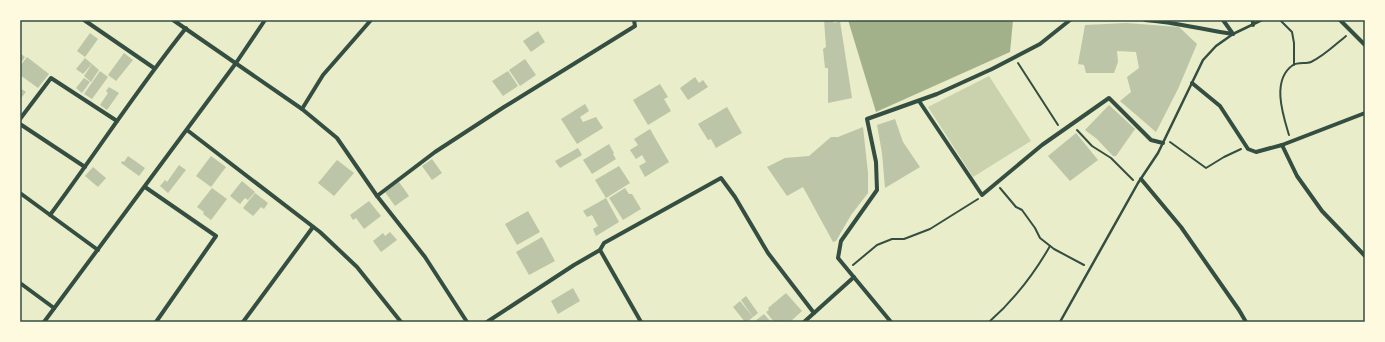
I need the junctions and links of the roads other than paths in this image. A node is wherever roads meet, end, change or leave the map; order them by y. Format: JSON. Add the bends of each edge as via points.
{"nodes":[{"id":1,"x":173,"y":20,"type":"edge"},
{"id":2,"x":265,"y":20,"type":"edge"},
{"id":3,"x":370,"y":20,"type":"edge"},
{"id":4,"x":634,"y":20,"type":"edge"},
{"id":5,"x":1070,"y":20,"type":"edge"},
{"id":6,"x":1145,"y":20,"type":"edge"},
{"id":7,"x":1222,"y":20,"type":"edge"},
{"id":8,"x":1262,"y":20,"type":"edge"},
{"id":9,"x":1340,"y":20,"type":"edge"},
{"id":10,"x":87,"y":21,"type":"edge"},
{"id":11,"x":1253,"y":22,"type":"edge"},
{"id":12,"x":186,"y":28,"type":"junction"},
{"id":13,"x":1233,"y":34,"type":"junction"},
{"id":14,"x":1365,"y":45,"type":"edge"},
{"id":15,"x":236,"y":63,"type":"junction"},
{"id":16,"x":154,"y":68,"type":"junction"},
{"id":17,"x":1192,"y":83,"type":"junction"},
{"id":18,"x":919,"y":101,"type":"junction"},
{"id":19,"x":302,"y":109,"type":"junction"},
{"id":20,"x":1365,"y":114,"type":"edge"},
{"id":21,"x":20,"y":119,"type":"edge"},
{"id":22,"x":117,"y":121,"type":"junction"},
{"id":23,"x":20,"y":124,"type":"edge"},
{"id":24,"x":187,"y":130,"type":"junction"},
{"id":25,"x":1163,"y":143,"type":"junction"},
{"id":26,"x":1282,"y":145,"type":"junction"},
{"id":27,"x":86,"y":167,"type":"junction"},
{"id":28,"x":1140,"y":181,"type":"junction"},
{"id":29,"x":145,"y":187,"type":"junction"},
{"id":30,"x":20,"y":193,"type":"edge"},
{"id":31,"x":377,"y":196,"type":"junction"},
{"id":32,"x":50,"y":215,"type":"junction"},
{"id":33,"x":313,"y":227,"type":"junction"},
{"id":34,"x":98,"y":250,"type":"junction"},
{"id":35,"x":600,"y":250,"type":"junction"},
{"id":36,"x":1365,"y":256,"type":"edge"},
{"id":37,"x":854,"y":278,"type":"junction"},
{"id":38,"x":20,"y":283,"type":"edge"},
{"id":39,"x":54,"y":308,"type":"junction"},
{"id":40,"x":814,"y":313,"type":"junction"},
{"id":41,"x":44,"y":322,"type":"edge"},
{"id":42,"x":156,"y":322,"type":"edge"},
{"id":43,"x":244,"y":322,"type":"edge"},
{"id":44,"x":401,"y":322,"type":"edge"},
{"id":45,"x":467,"y":322,"type":"edge"},
{"id":46,"x":487,"y":322,"type":"edge"},
{"id":47,"x":641,"y":322,"type":"edge"},
{"id":48,"x":804,"y":322,"type":"edge"},
{"id":49,"x":891,"y":322,"type":"edge"},
{"id":50,"x":1060,"y":322,"type":"edge"},
{"id":51,"x":1246,"y":322,"type":"edge"}],
"edges":[{"from":1,"to":12,"type":"street"},
{"from":2,"to":15,"type":"street"},
{"from":3,"to":19,"type":"street","via":[[323,75]]},
{"from":4,"to":31,"type":"street","via":[[635,26],[435,152]]},
{"from":5,"to":18,"type":"street","via":[[1040,44]]},
{"from":6,"to":13,"type":"street"},
{"from":7,"to":13,"type":"street"},
{"from":8,"to":11,"type":"lane"},
{"from":9,"to":14,"type":"street"},
{"from":10,"to":16,"type":"street"},
{"from":11,"to":13,"type":"lane"},
{"from":12,"to":15,"type":"street"},
{"from":12,"to":16,"type":"street"},
{"from":13,"to":17,"type":"lane","via":[[1216,46],[1203,60]]},
{"from":15,"to":19,"type":"street"},
{"from":15,"to":24,"type":"street"},
{"from":16,"to":22,"type":"street"},
{"from":17,"to":25,"type":"lane"},
{"from":17,"to":26,"type":"street","via":[[1220,106],[1248,149],[1256,152]]},
{"from":18,"to":25,"type":"street","via":[[982,195],[1042,145],[1110,98],[1151,140]]},
{"from":18,"to":37,"type":"street","via":[[867,119],[876,162],[877,190],[841,241],[838,258]]},
{"from":19,"to":31,"type":"street","via":[[337,138]]},
{"from":20,"to":26,"type":"street"},
{"from":21,"to":22,"type":"street","via":[[51,78]]},
{"from":22,"to":27,"type":"street"},
{"from":23,"to":27,"type":"street"},
{"from":24,"to":29,"type":"street"},
{"from":24,"to":33,"type":"street"},
{"from":25,"to":28,"type":"lane"},
{"from":26,"to":36,"type":"street","via":[[1297,176],[1322,211]]},
{"from":27,"to":32,"type":"street"},
{"from":28,"to":50,"type":"lane"},
{"from":28,"to":51,"type":"street","via":[[1181,227]]},
{"from":29,"to":34,"type":"street"},
{"from":29,"to":42,"type":"street","via":[[216,236]]},
{"from":30,"to":32,"type":"street"},
{"from":31,"to":45,"type":"street","via":[[425,257]]},
{"from":32,"to":34,"type":"street"},
{"from":33,"to":43,"type":"street"},
{"from":33,"to":44,"type":"street","via":[[356,267]]},
{"from":34,"to":39,"type":"street"},
{"from":35,"to":40,"type":"street","via":[[604,244],[721,178],[768,253]]},
{"from":35,"to":46,"type":"street"},
{"from":35,"to":47,"type":"street"},
{"from":37,"to":40,"type":"street"},
{"from":37,"to":49,"type":"street"},
{"from":38,"to":39,"type":"street"},
{"from":39,"to":41,"type":"street"},
{"from":40,"to":48,"type":"street"}]}
